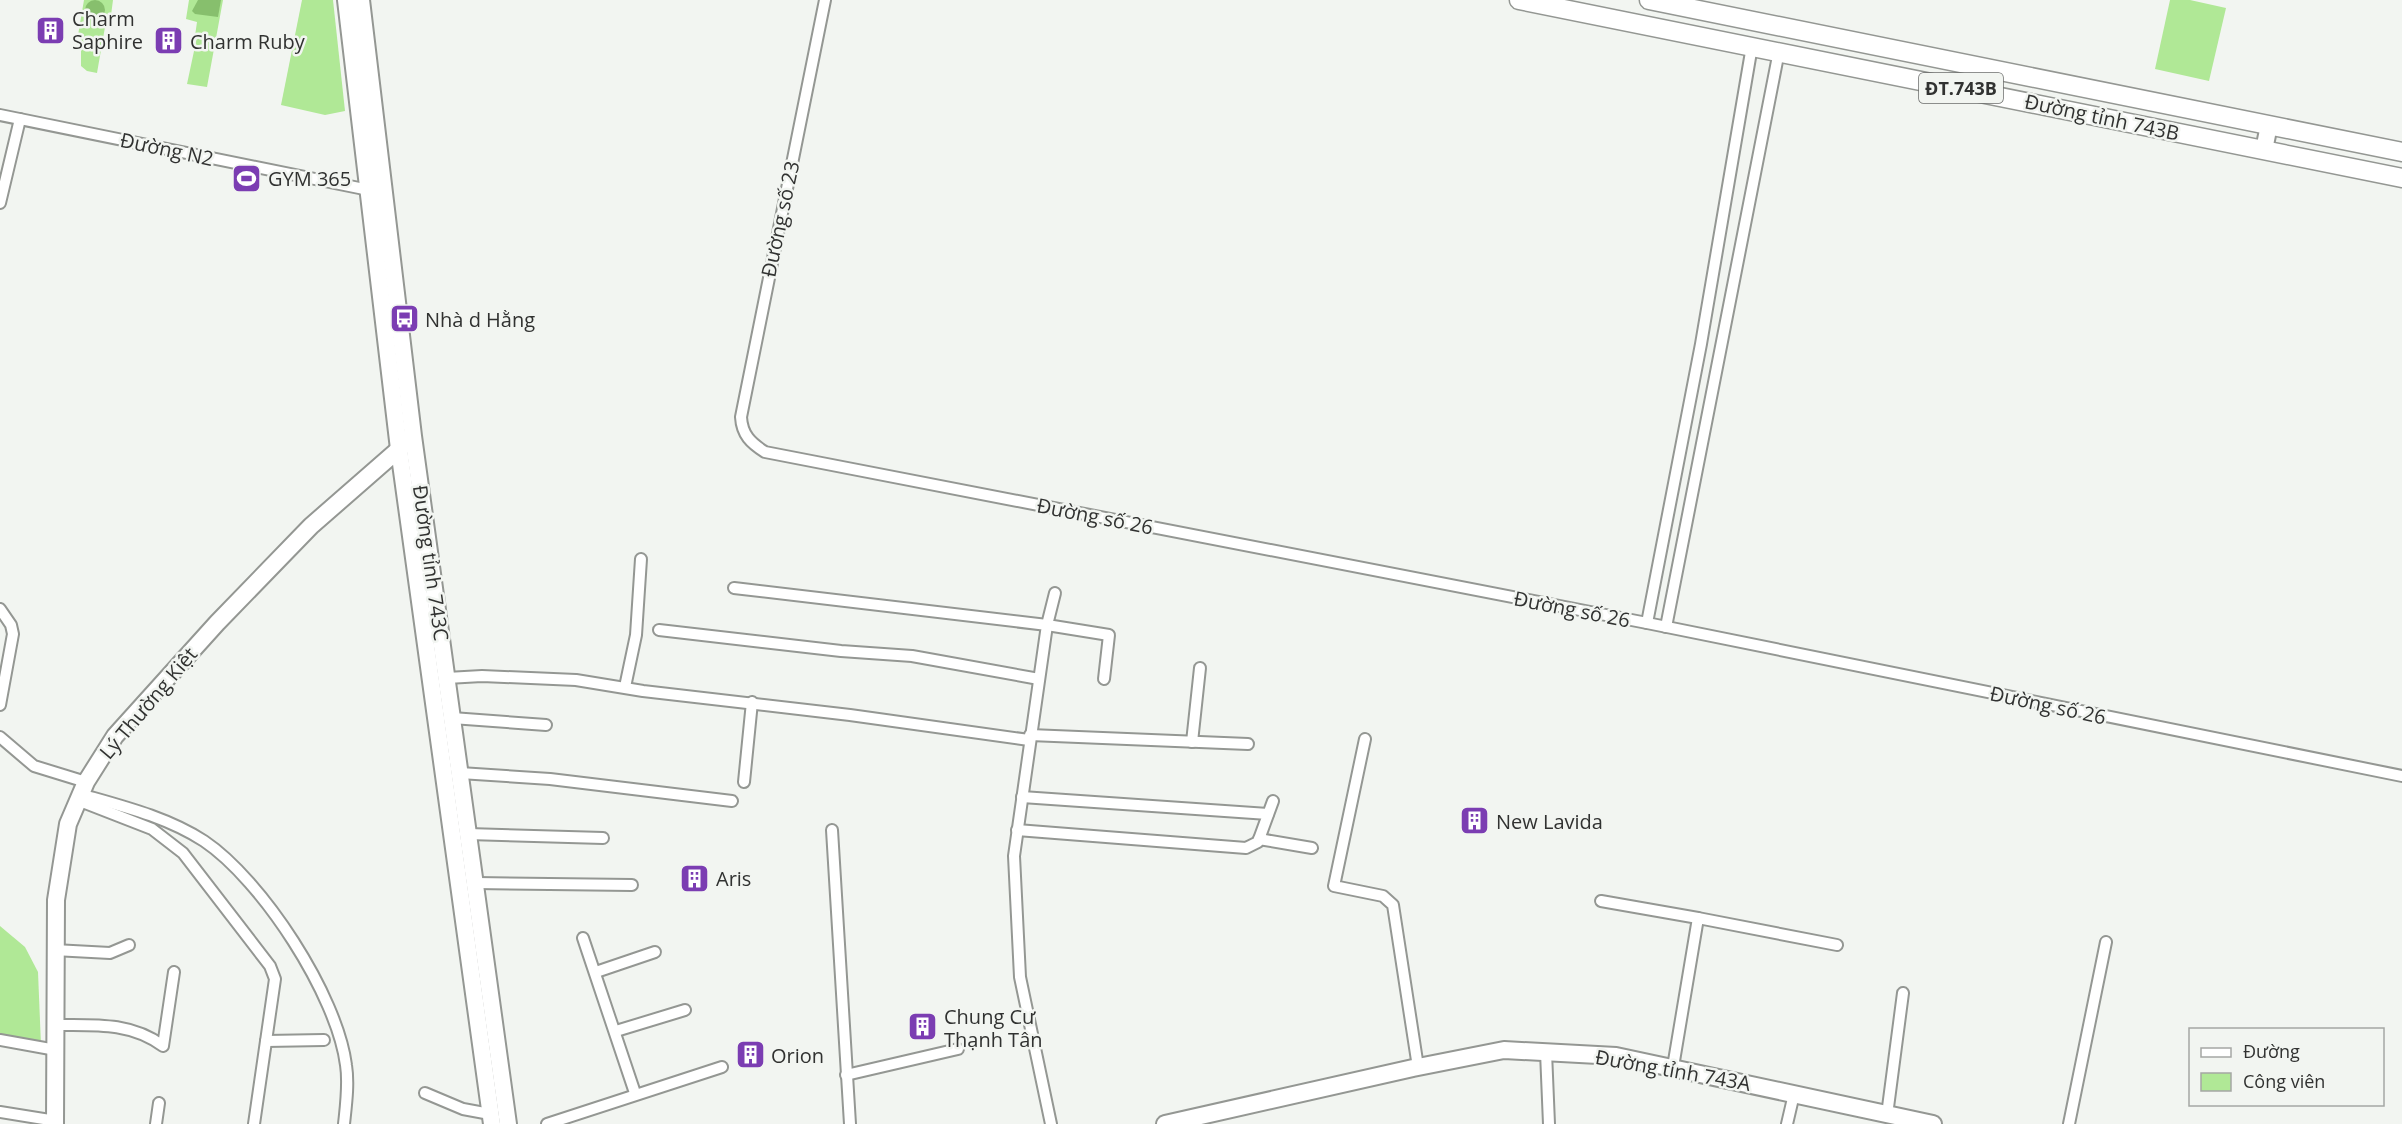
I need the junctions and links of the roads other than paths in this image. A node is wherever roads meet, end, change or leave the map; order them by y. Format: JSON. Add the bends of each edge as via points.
{"nodes":[{"id":1,"x":346,"y":0,"type":"edge"},
{"id":2,"x":361,"y":0,"type":"edge"},
{"id":3,"x":825,"y":0,"type":"edge"},
{"id":4,"x":1519,"y":0,"type":"edge"},
{"id":5,"x":1649,"y":0,"type":"edge"},
{"id":6,"x":1752,"y":46,"type":"junction"},
{"id":7,"x":1779,"y":51,"type":"junction"},
{"id":8,"x":0,"y":115,"type":"edge"},
{"id":9,"x":20,"y":119,"type":"junction"},
{"id":10,"x":2269,"y":125,"type":"junction"},
{"id":11,"x":2264,"y":150,"type":"junction"},
{"id":12,"x":2402,"y":152,"type":"edge"},
{"id":13,"x":2402,"y":178,"type":"edge"},
{"id":14,"x":377,"y":189,"type":"junction"},
{"id":15,"x":0,"y":203,"type":"edge"},
{"id":16,"x":1701,"y":344,"type":"junction"},
{"id":17,"x":1721,"y":346,"type":"junction"},
{"id":18,"x":413,"y":436,"type":"junction"},
{"id":19,"x":746,"y":436,"type":"joint"},
{"id":20,"x":399,"y":449,"type":"junction"},
{"id":21,"x":641,"y":559,"type":"dead end"},
{"id":22,"x":734,"y":588,"type":"dead end"},
{"id":23,"x":1055,"y":593,"type":"dead end"},
{"id":24,"x":0,"y":609,"type":"edge"},
{"id":25,"x":1647,"y":623,"type":"junction"},
{"id":26,"x":1047,"y":625,"type":"junction"},
{"id":27,"x":1666,"y":627,"type":"junction"},
{"id":28,"x":659,"y":630,"type":"dead end"},
{"id":29,"x":1200,"y":668,"type":"dead end"},
{"id":30,"x":447,"y":678,"type":"junction"},
{"id":31,"x":1039,"y":678,"type":"junction"},
{"id":32,"x":1104,"y":679,"type":"dead end"},
{"id":33,"x":625,"y":687,"type":"junction"},
{"id":34,"x":752,"y":702,"type":"junction"},
{"id":35,"x":0,"y":705,"type":"edge"},
{"id":36,"x":452,"y":718,"type":"junction"},
{"id":37,"x":546,"y":725,"type":"dead end"},
{"id":38,"x":0,"y":737,"type":"edge"},
{"id":39,"x":1030,"y":738,"type":"junction"},
{"id":40,"x":1365,"y":739,"type":"dead end"},
{"id":41,"x":1192,"y":742,"type":"junction"},
{"id":42,"x":1248,"y":744,"type":"dead end"},
{"id":43,"x":460,"y":773,"type":"junction"},
{"id":44,"x":2402,"y":776,"type":"edge"},
{"id":45,"x":744,"y":782,"type":"dead end"},
{"id":46,"x":81,"y":792,"type":"junction"},
{"id":47,"x":1022,"y":797,"type":"junction"},
{"id":48,"x":732,"y":801,"type":"dead end"},
{"id":49,"x":1273,"y":801,"type":"dead end"},
{"id":50,"x":1268,"y":814,"type":"junction"},
{"id":51,"x":832,"y":830,"type":"dead end"},
{"id":52,"x":1017,"y":830,"type":"junction"},
{"id":53,"x":468,"y":834,"type":"junction"},
{"id":54,"x":603,"y":838,"type":"dead end"},
{"id":55,"x":1259,"y":839,"type":"junction"},
{"id":56,"x":1312,"y":848,"type":"dead end"},
{"id":57,"x":476,"y":883,"type":"junction"},
{"id":58,"x":632,"y":885,"type":"dead end"},
{"id":59,"x":1601,"y":901,"type":"dead end"},
{"id":60,"x":1698,"y":918,"type":"junction"},
{"id":61,"x":583,"y":938,"type":"dead end"},
{"id":62,"x":2106,"y":942,"type":"dead end"},
{"id":63,"x":129,"y":945,"type":"dead end"},
{"id":64,"x":1837,"y":945,"type":"dead end"},
{"id":65,"x":54,"y":950,"type":"junction"},
{"id":66,"x":655,"y":952,"type":"dead end"},
{"id":67,"x":174,"y":972,"type":"dead end"},
{"id":68,"x":596,"y":972,"type":"junction"},
{"id":69,"x":1904,"y":993,"type":"dead end"},
{"id":70,"x":685,"y":1010,"type":"dead end"},
{"id":71,"x":55,"y":1025,"type":"junction"},
{"id":72,"x":616,"y":1031,"type":"junction"},
{"id":73,"x":0,"y":1040,"type":"edge"},
{"id":74,"x":324,"y":1040,"type":"dead end"},
{"id":75,"x":266,"y":1041,"type":"junction"},
{"id":76,"x":958,"y":1049,"type":"dead end"},
{"id":77,"x":56,"y":1050,"type":"junction"},
{"id":78,"x":1546,"y":1052,"type":"junction"},
{"id":79,"x":722,"y":1067,"type":"dead end"},
{"id":80,"x":1418,"y":1067,"type":"junction"},
{"id":81,"x":1673,"y":1067,"type":"junction"},
{"id":82,"x":846,"y":1075,"type":"junction"},
{"id":83,"x":425,"y":1094,"type":"dead end"},
{"id":84,"x":635,"y":1094,"type":"junction"},
{"id":85,"x":1794,"y":1094,"type":"junction"},
{"id":86,"x":159,"y":1103,"type":"dead end"},
{"id":87,"x":0,"y":1112,"type":"edge"},
{"id":88,"x":1887,"y":1115,"type":"junction"},
{"id":89,"x":491,"y":1119,"type":"edge"},
{"id":90,"x":56,"y":1122,"type":"edge"},
{"id":91,"x":156,"y":1124,"type":"edge"},
{"id":92,"x":254,"y":1124,"type":"edge"},
{"id":93,"x":344,"y":1124,"type":"edge"},
{"id":94,"x":508,"y":1124,"type":"edge"},
{"id":95,"x":547,"y":1124,"type":"edge"},
{"id":96,"x":850,"y":1124,"type":"edge"},
{"id":97,"x":1051,"y":1124,"type":"edge"},
{"id":98,"x":1165,"y":1124,"type":"edge"},
{"id":99,"x":1550,"y":1124,"type":"edge"},
{"id":100,"x":1787,"y":1124,"type":"edge"},
{"id":101,"x":1933,"y":1124,"type":"edge"},
{"id":102,"x":2069,"y":1124,"type":"edge"}],
"edges":[{"from":1,"to":14,"type":"main road","name":"Đường tỉnh 743C"},
{"from":2,"to":14,"type":"main road","name":"Đường tỉnh 743C"},
{"from":3,"to":19,"type":"street","name":"Đường số 23","via":[[741,417]]},
{"from":4,"to":6,"type":"main road","name":"Đường tỉnh 743B","number":"ĐT.743B"},
{"from":5,"to":10,"type":"main road","name":"Đường tỉnh 743B","number":"ĐT.743B"},
{"from":6,"to":7,"type":"main road","name":"Đường tỉnh 743B","number":"ĐT.743B"},
{"from":6,"to":16,"type":"street"},
{"from":7,"to":11,"type":"main road","name":"Đường tỉnh 743B","number":"ĐT.743B"},
{"from":7,"to":17,"type":"street"},
{"from":8,"to":9,"type":"street","name":"Đường N2"},
{"from":9,"to":14,"type":"street","name":"Đường N2"},
{"from":9,"to":15,"type":"street"},
{"from":10,"to":11,"type":"main road"},
{"from":10,"to":12,"type":"main road","name":"Đường tỉnh 743B","number":"ĐT.743B"},
{"from":11,"to":13,"type":"main road","name":"Đường tỉnh 743B","number":"ĐT.743B"},
{"from":14,"to":18,"type":"main road","name":"Đường tỉnh 743C"},
{"from":14,"to":20,"type":"main road","name":"Đường tỉnh 743C"},
{"from":16,"to":17,"type":"street"},
{"from":16,"to":25,"type":"street"},
{"from":17,"to":27,"type":"street"},
{"from":18,"to":20,"type":"main road","name":"Lý Thường Kiệt"},
{"from":18,"to":30,"type":"main road","name":"Đường tỉnh 743C"},
{"from":19,"to":25,"type":"street","name":"Đường số 26","via":[[765,452]]},
{"from":20,"to":46,"type":"main road","name":"Lý Thường Kiệt","via":[[311,526],[217,623],[115,736]]},
{"from":20,"to":89,"type":"main road","name":"Đường tỉnh 743C"},
{"from":21,"to":33,"type":"street","via":[[636,635]]},
{"from":22,"to":26,"type":"street"},
{"from":23,"to":26,"type":"street"},
{"from":24,"to":35,"type":"street","via":[[13,634]]},
{"from":25,"to":27,"type":"street","name":"Đường số 26"},
{"from":26,"to":31,"type":"street"},
{"from":26,"to":32,"type":"street","via":[[1109,635]]},
{"from":27,"to":44,"type":"street","name":"Đường số 26"},
{"from":28,"to":31,"type":"street","via":[[912,656]]},
{"from":29,"to":41,"type":"street"},
{"from":30,"to":33,"type":"street","via":[[576,680]]},
{"from":30,"to":36,"type":"main road","name":"Đường tỉnh 743C"},
{"from":31,"to":39,"type":"street"},
{"from":33,"to":34,"type":"street"},
{"from":34,"to":39,"type":"street"},
{"from":34,"to":45,"type":"street"},
{"from":36,"to":37,"type":"street"},
{"from":36,"to":43,"type":"main road","name":"Đường tỉnh 743C"},
{"from":38,"to":46,"type":"street","via":[[34,766]]},
{"from":39,"to":41,"type":"street"},
{"from":39,"to":47,"type":"street"},
{"from":40,"to":80,"type":"street","via":[[1334,886],[1383,896],[1393,905]]},
{"from":41,"to":42,"type":"street"},
{"from":43,"to":48,"type":"street","via":[[550,779]]},
{"from":43,"to":53,"type":"main road","name":"Đường tỉnh 743C"},
{"from":46,"to":65,"type":"main road","name":"Lý Thường Kiệt","via":[[62,850]]},
{"from":46,"to":75,"type":"street","via":[[152,828],[183,853],[245,930],[275,979]]},
{"from":46,"to":93,"type":"street","via":[[169,823],[203,841],[269,905],[310,970],[339,1038],[347,1080]]},
{"from":47,"to":50,"type":"street"},
{"from":47,"to":52,"type":"street"},
{"from":49,"to":50,"type":"street"},
{"from":50,"to":55,"type":"street"},
{"from":51,"to":82,"type":"street"},
{"from":52,"to":55,"type":"street","via":[[1246,848]]},
{"from":52,"to":97,"type":"street","via":[[1015,916],[1020,976]]},
{"from":53,"to":54,"type":"street"},
{"from":53,"to":57,"type":"main road","name":"Đường tỉnh 743C"},
{"from":55,"to":56,"type":"street"},
{"from":57,"to":58,"type":"street"},
{"from":57,"to":94,"type":"main road","name":"Đường tỉnh 743C"},
{"from":59,"to":60,"type":"street"},
{"from":60,"to":64,"type":"street"},
{"from":60,"to":81,"type":"street"},
{"from":61,"to":68,"type":"street"},
{"from":62,"to":102,"type":"street"},
{"from":63,"to":65,"type":"street","via":[[110,953]]},
{"from":65,"to":71,"type":"main road","name":"Lý Thường Kiệt"},
{"from":66,"to":68,"type":"street"},
{"from":67,"to":71,"type":"street","via":[[163,1046],[149,1035],[125,1027]]},
{"from":68,"to":72,"type":"street"},
{"from":69,"to":88,"type":"street"},
{"from":70,"to":72,"type":"street"},
{"from":71,"to":77,"type":"main road","name":"Lý Thường Kiệt"},
{"from":72,"to":84,"type":"street"},
{"from":73,"to":77,"type":"street"},
{"from":74,"to":75,"type":"street"},
{"from":75,"to":92,"type":"street"},
{"from":76,"to":82,"type":"street"},
{"from":77,"to":90,"type":"main road","name":"Lý Thường Kiệt"},
{"from":78,"to":80,"type":"main road","name":"Đường tỉnh 743A","via":[[1503,1050]]},
{"from":78,"to":81,"type":"main road","name":"Đường tỉnh 743A","via":[[1616,1056]]},
{"from":78,"to":99,"type":"street"},
{"from":79,"to":84,"type":"street"},
{"from":80,"to":98,"type":"main road","name":"Đường tỉnh 743A"},
{"from":81,"to":85,"type":"main road","name":"Đường tỉnh 743A"},
{"from":82,"to":96,"type":"street"},
{"from":83,"to":89,"type":"street"},
{"from":84,"to":95,"type":"street"},
{"from":85,"to":88,"type":"main road","name":"Đường tỉnh 743A"},
{"from":85,"to":100,"type":"street"},
{"from":86,"to":91,"type":"street"},
{"from":87,"to":90,"type":"street"},
{"from":88,"to":101,"type":"main road","name":"Đường tỉnh 743A"}]}
